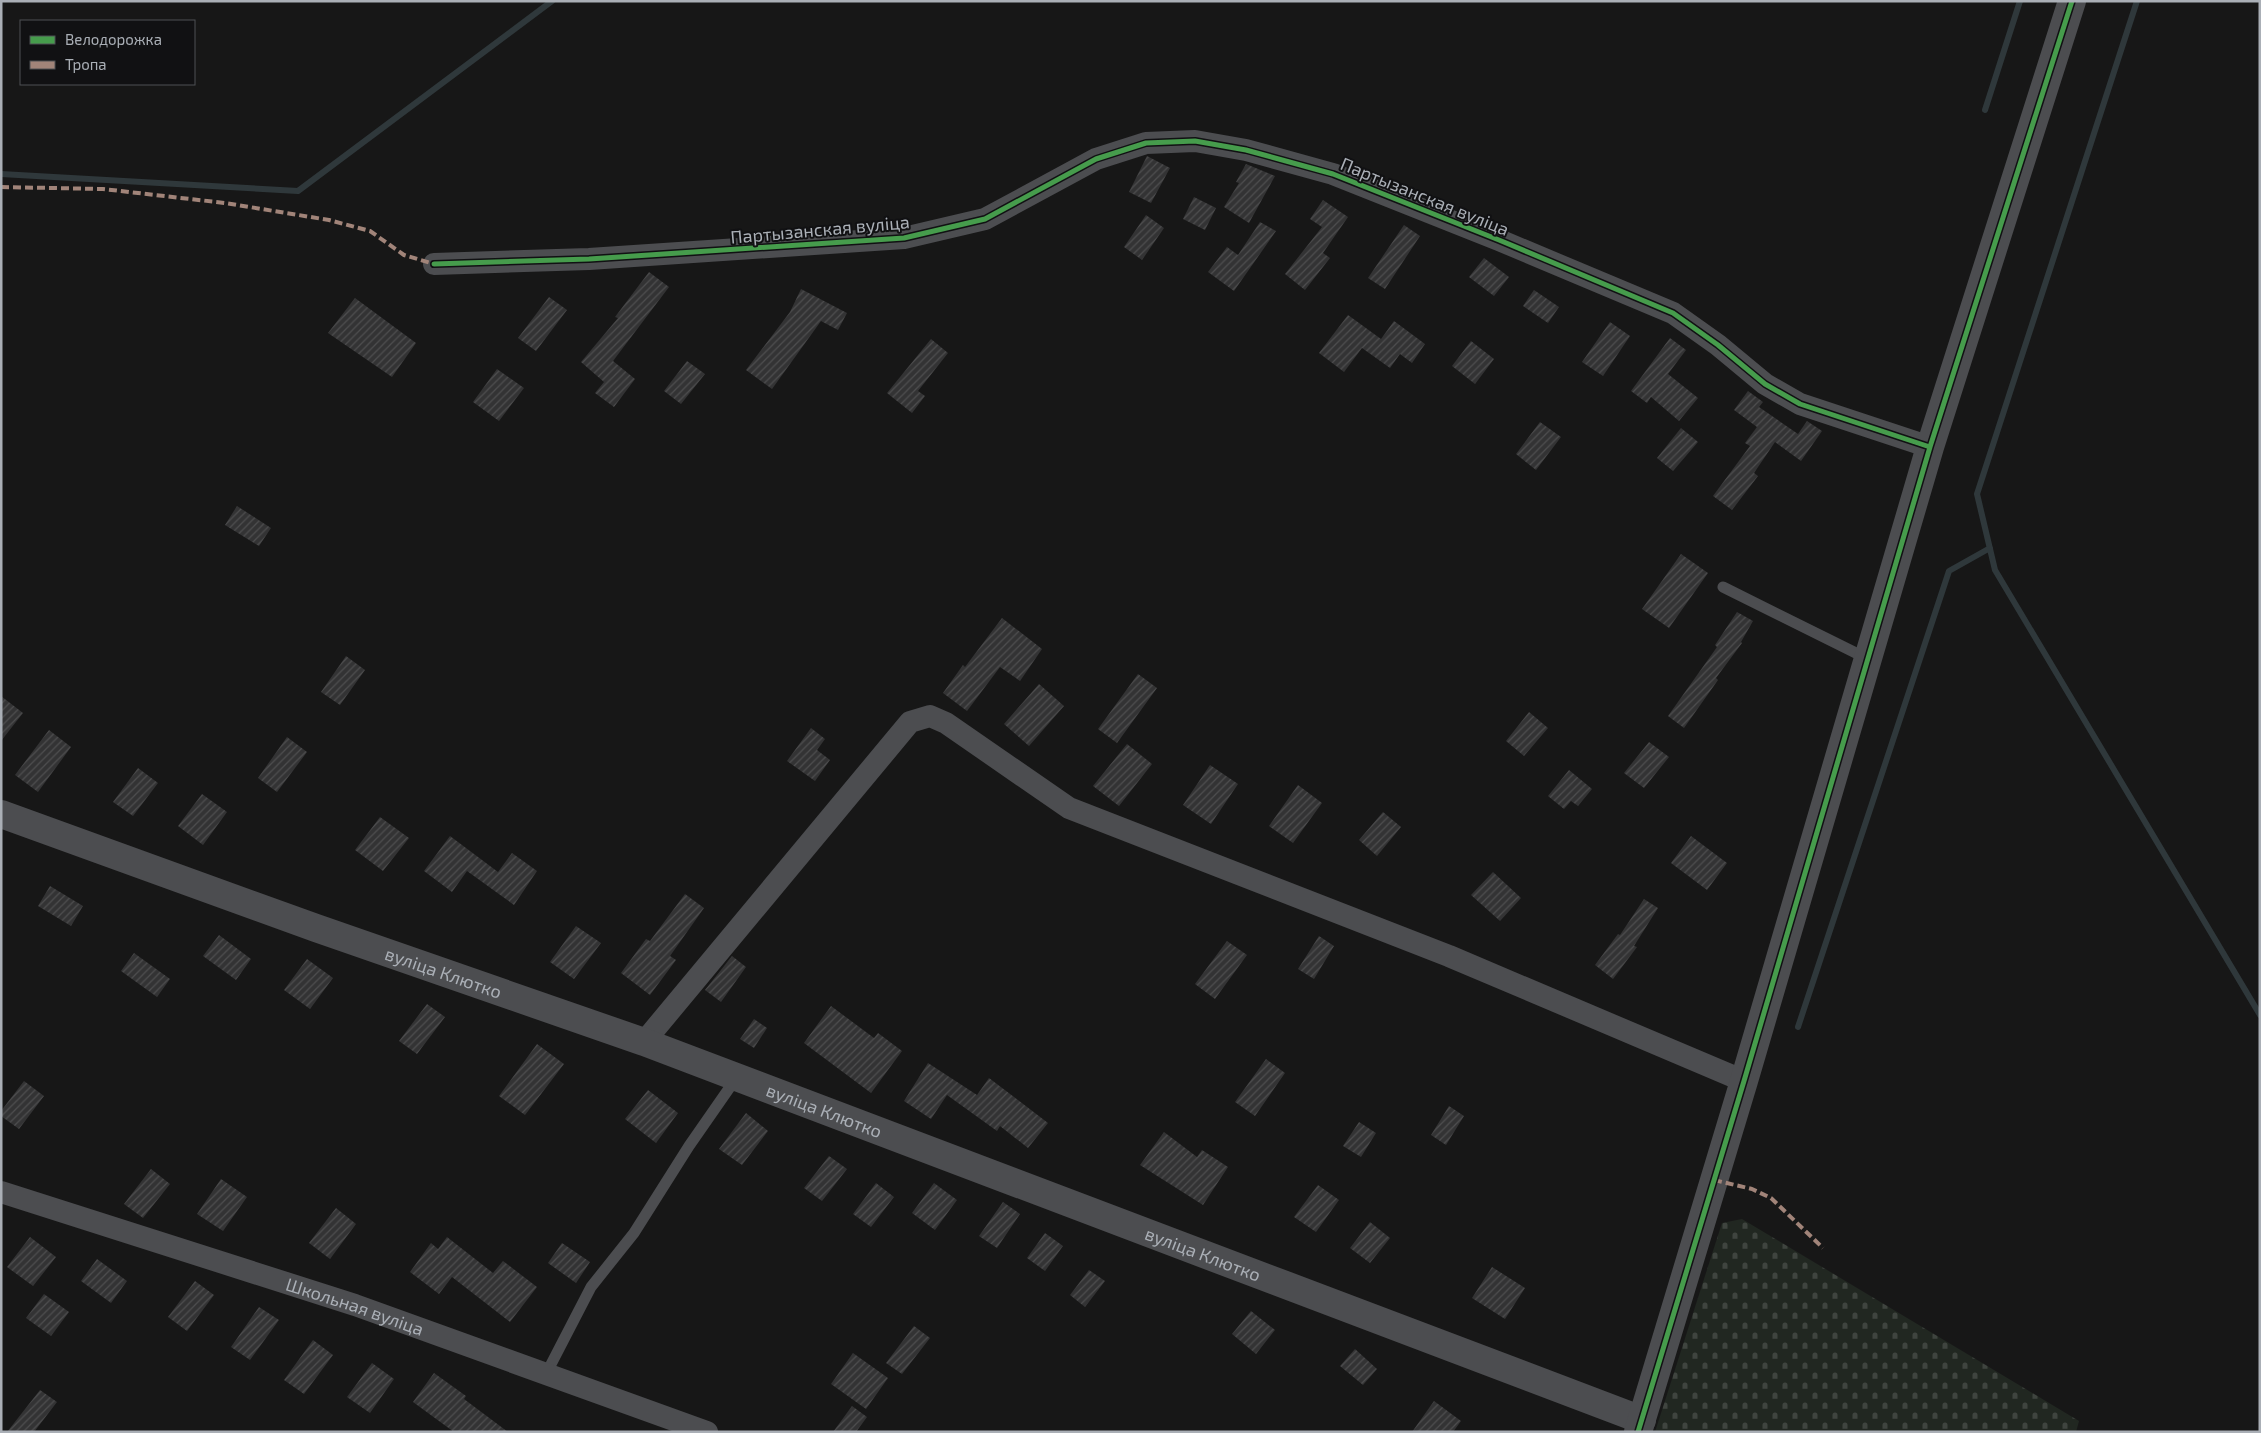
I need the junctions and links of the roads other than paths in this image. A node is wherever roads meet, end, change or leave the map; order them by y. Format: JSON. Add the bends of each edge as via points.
{"nodes":[{"id":1,"x":2072,"y":1,"type":"edge"},
{"id":2,"x":434,"y":264,"type":"dead end"},
{"id":3,"x":1930,"y":448,"type":"junction"},
{"id":4,"x":1723,"y":587,"type":"dead end"},
{"id":5,"x":1868,"y":659,"type":"junction"},
{"id":6,"x":1,"y":814,"type":"edge"},
{"id":7,"x":644,"y":1042,"type":"junction"},
{"id":8,"x":737,"y":1077,"type":"junction"},
{"id":9,"x":1744,"y":1081,"type":"junction"},
{"id":10,"x":1,"y":1192,"type":"edge"},
{"id":11,"x":546,"y":1374,"type":"junction"},
{"id":12,"x":1640,"y":1426,"type":"edge"},
{"id":13,"x":707,"y":1432,"type":"edge"}],
"edges":[{"from":1,"to":3,"type":"street"},
{"from":2,"to":3,"type":"street","name":"Партызанская вуліца","via":[[589,259],[904,238],[985,219],[1096,159],[1146,143],[1195,141],[1246,150],[1333,174],[1508,244],[1673,313],[1765,384],[1800,404]]},
{"from":3,"to":5,"type":"street"},
{"from":4,"to":5,"type":"lane"},
{"from":5,"to":9,"type":"street"},
{"from":6,"to":7,"type":"street","name":"вуліца Клютко"},
{"from":7,"to":8,"type":"street","name":"вуліца Клютко"},
{"from":7,"to":9,"type":"street","via":[[910,722],[930,716],[946,723],[1069,808],[1449,956]]},
{"from":8,"to":11,"type":"lane","via":[[634,1234],[591,1286]]},
{"from":8,"to":12,"type":"street","name":"вуліца Клютко"},
{"from":9,"to":12,"type":"street"},
{"from":10,"to":11,"type":"street","name":"Школьная вуліца","via":[[355,1305]]},
{"from":11,"to":13,"type":"street","name":"Школьная вуліца"}]}
